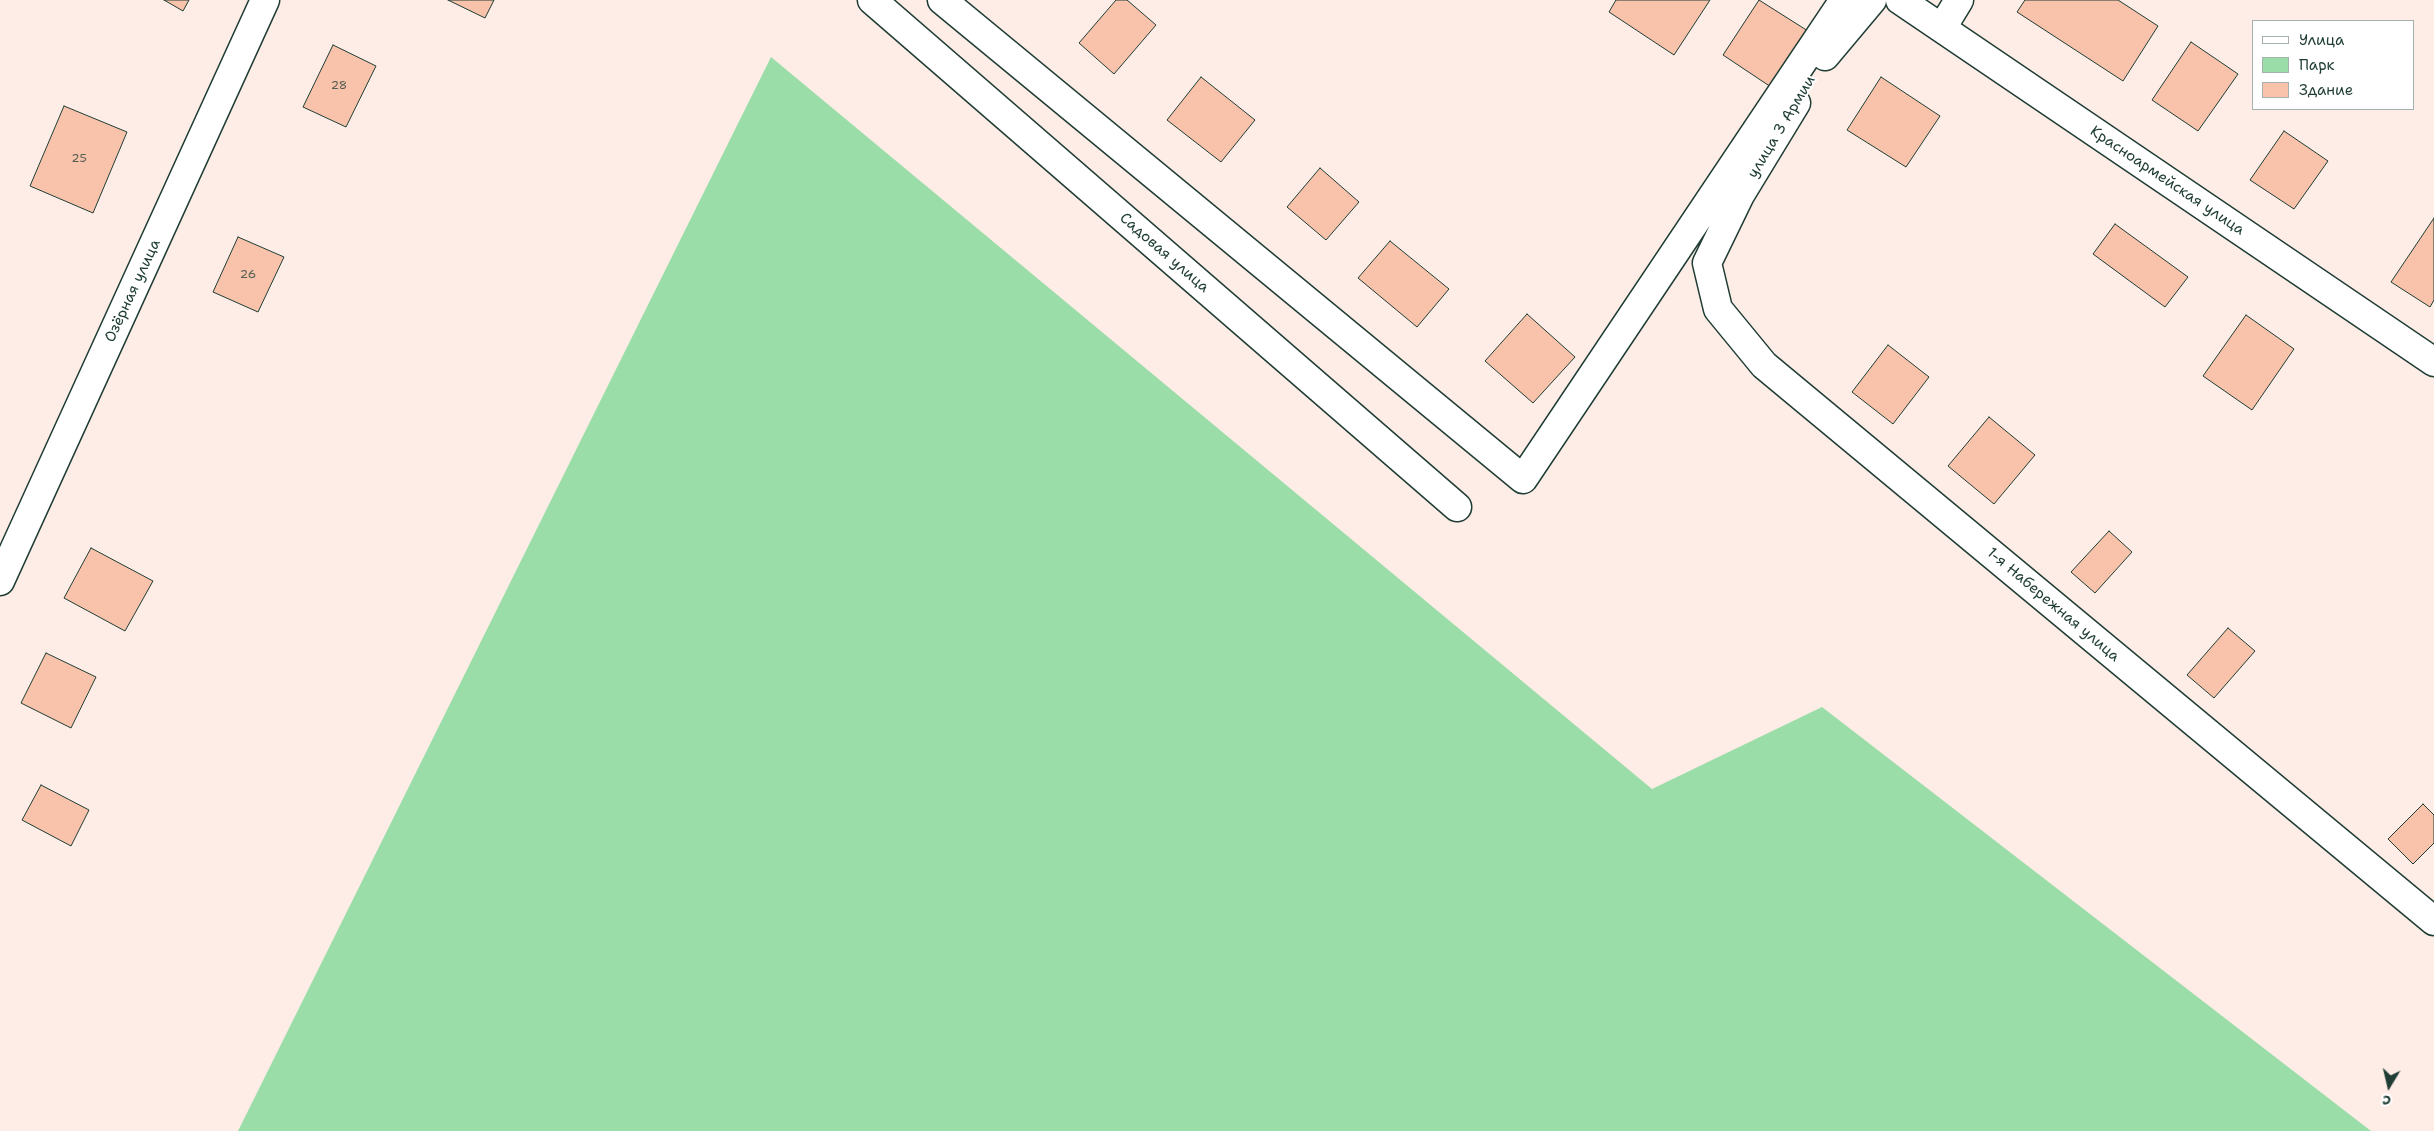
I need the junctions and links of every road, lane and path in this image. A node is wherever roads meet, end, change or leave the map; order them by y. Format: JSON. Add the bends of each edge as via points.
{"nodes":[{"id":1,"x":265,"y":0,"type":"edge"},
{"id":2,"x":872,"y":0,"type":"edge"},
{"id":3,"x":942,"y":0,"type":"edge"},
{"id":4,"x":1844,"y":0,"type":"edge"},
{"id":5,"x":1872,"y":0,"type":"edge"},
{"id":6,"x":1900,"y":0,"type":"edge"},
{"id":7,"x":1960,"y":0,"type":"edge"},
{"id":8,"x":1942,"y":28,"type":"junction"},
{"id":9,"x":1707,"y":263,"type":"joint"},
{"id":10,"x":2434,"y":362,"type":"edge"},
{"id":11,"x":1457,"y":507,"type":"dead end"},
{"id":12,"x":0,"y":581,"type":"edge"},
{"id":13,"x":2434,"y":921,"type":"edge"}],
"edges":[{"from":1,"to":12,"type":"street","name":"Озёрная улица"},
{"from":2,"to":11,"type":"street","name":"Садовая улица"},
{"from":3,"to":4,"type":"street","via":[[1523,479]]},
{"from":5,"to":9,"type":"street","name":"улица 3 Армии","via":[[1828,51],[1740,195]]},
{"from":6,"to":8,"type":"street","name":"Красноармейская улица"},
{"from":7,"to":8,"type":"street"},
{"from":8,"to":10,"type":"street","name":"Красноармейская улица"},
{"from":9,"to":13,"type":"street","name":"1-я Набережная улица","via":[[1718,308],[1764,365]]}]}
